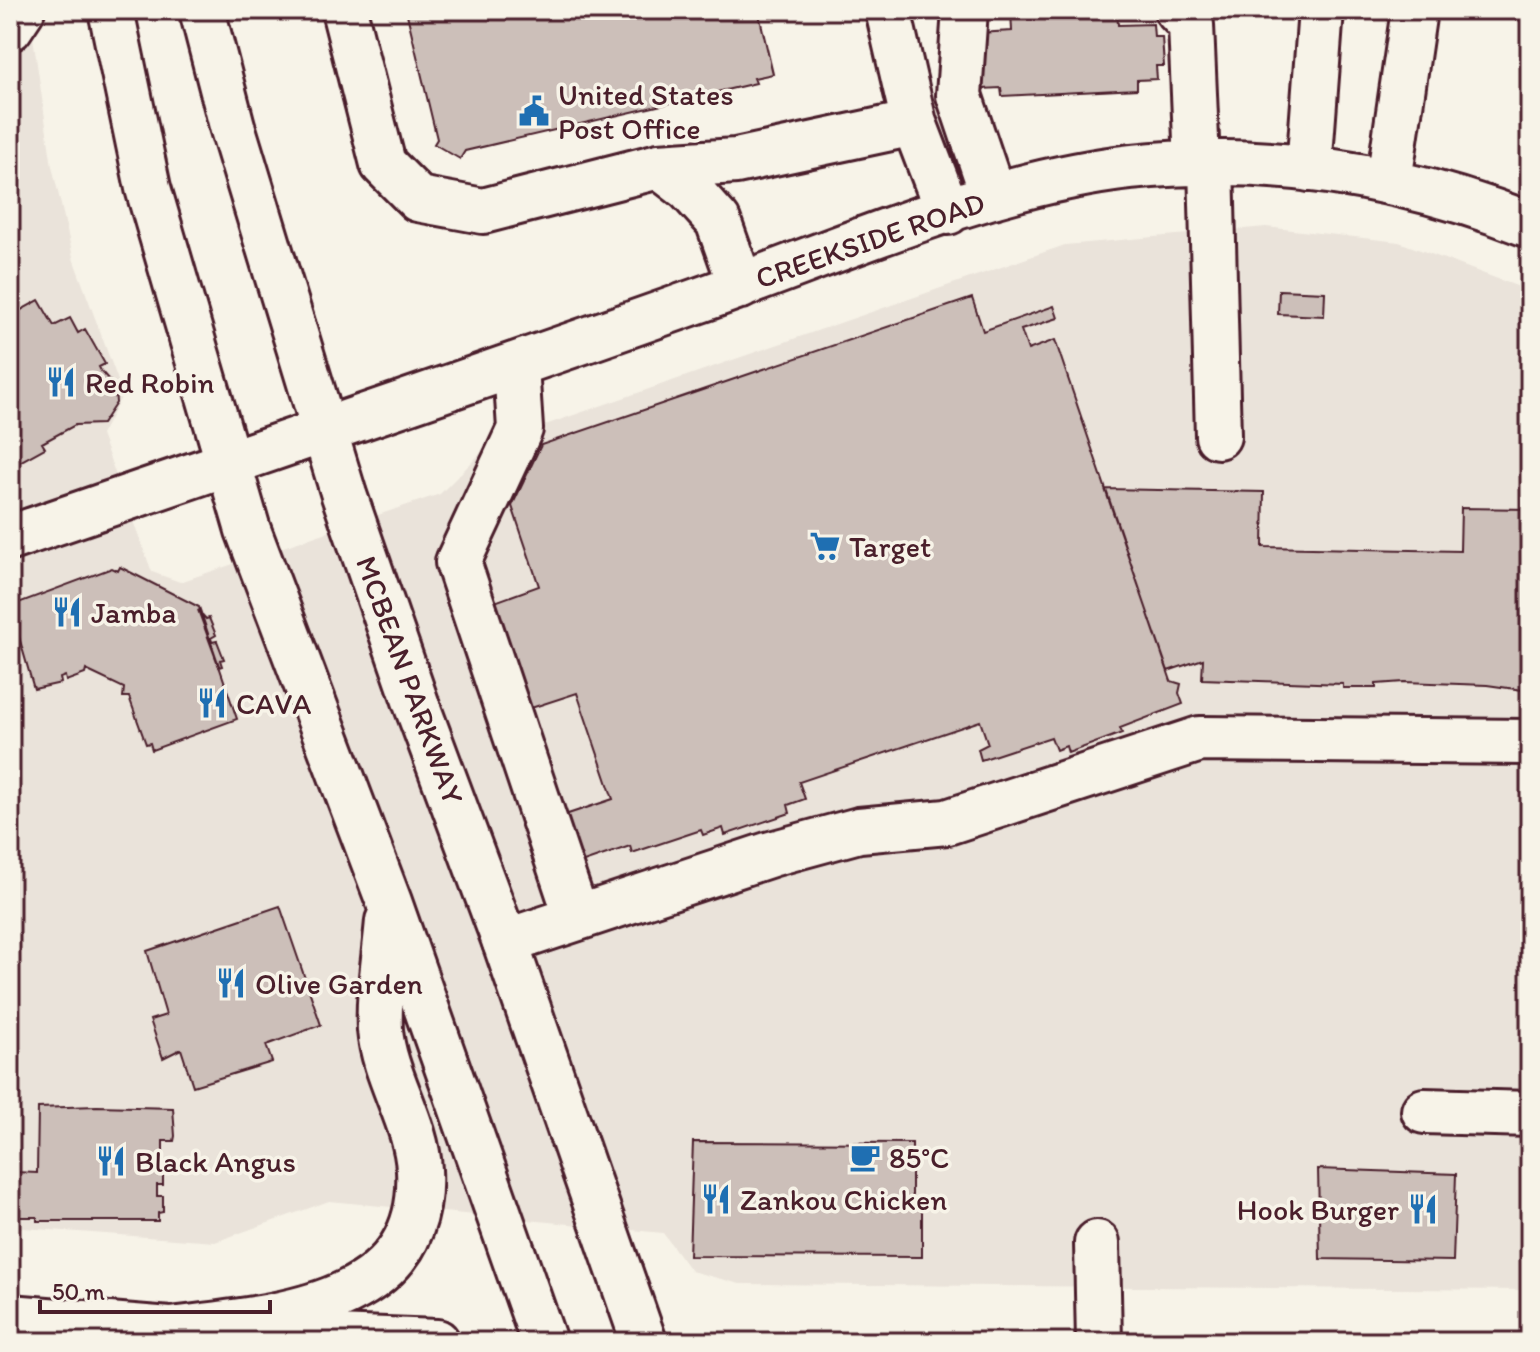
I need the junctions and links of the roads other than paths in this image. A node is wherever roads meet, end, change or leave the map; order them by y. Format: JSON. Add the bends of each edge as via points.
{"nodes":[{"id":1,"x":22,"y":10,"type":"edge"},
{"id":2,"x":111,"y":10,"type":"edge"},
{"id":3,"x":202,"y":10,"type":"edge"},
{"id":4,"x":344,"y":10,"type":"edge"},
{"id":5,"x":888,"y":10,"type":"edge"},
{"id":6,"x":965,"y":10,"type":"edge"},
{"id":7,"x":1177,"y":10,"type":"edge"},
{"id":8,"x":1321,"y":10,"type":"edge"},
{"id":9,"x":1414,"y":10,"type":"edge"},
{"id":10,"x":10,"y":28,"type":"edge"},
{"id":11,"x":914,"y":123,"type":"junction"},
{"id":12,"x":736,"y":161,"type":"junction"},
{"id":13,"x":1204,"y":163,"type":"junction"},
{"id":14,"x":659,"y":166,"type":"junction"},
{"id":15,"x":1309,"y":169,"type":"junction"},
{"id":16,"x":1389,"y":181,"type":"junction"},
{"id":17,"x":993,"y":196,"type":"junction"},
{"id":18,"x":948,"y":212,"type":"junction"},
{"id":19,"x":718,"y":221,"type":"junction"},
{"id":20,"x":1530,"y":225,"type":"edge"},
{"id":21,"x":741,"y":286,"type":"junction"},
{"id":22,"x":516,"y":366,"type":"junction"},
{"id":23,"x":326,"y":431,"type":"junction"},
{"id":24,"x":1218,"y":436,"type":"dead end"},
{"id":25,"x":228,"y":463,"type":"junction"},
{"id":26,"x":10,"y":538,"type":"edge"},
{"id":27,"x":1530,"y":742,"type":"edge"},
{"id":28,"x":389,"y":902,"type":"junction"},
{"id":29,"x":577,"y":918,"type":"junction"},
{"id":30,"x":505,"y":942,"type":"junction"},
{"id":31,"x":1424,"y":1111,"type":"dead end"},
{"id":32,"x":1530,"y":1114,"type":"edge"},
{"id":33,"x":1097,"y":1243,"type":"dead end"},
{"id":34,"x":10,"y":1317,"type":"edge"},
{"id":35,"x":164,"y":1331,"type":"junction"},
{"id":36,"x":437,"y":1342,"type":"edge"},
{"id":37,"x":544,"y":1342,"type":"edge"},
{"id":38,"x":644,"y":1342,"type":"edge"},
{"id":39,"x":1099,"y":1342,"type":"edge"}],
"edges":[{"from":1,"to":10,"type":"main road"},
{"from":2,"to":25,"type":"main road","via":[[148,188]]},
{"from":3,"to":23,"type":"main road","name":"MCBEAN PARKWAY"},
{"from":4,"to":14,"type":"main road","via":[[383,164],[418,199],[483,211]]},
{"from":5,"to":11,"type":"main road"},
{"from":6,"to":17,"type":"main road","via":[[959,95]]},
{"from":7,"to":13,"type":"main road","via":[[1191,25]]},
{"from":8,"to":15,"type":"main road"},
{"from":9,"to":16,"type":"main road"},
{"from":11,"to":12,"type":"main road"},
{"from":11,"to":18,"type":"main road"},
{"from":12,"to":14,"type":"main road"},
{"from":12,"to":19,"type":"main road"},
{"from":13,"to":15,"type":"main road","name":"CREEKSIDE ROAD"},
{"from":13,"to":17,"type":"main road","name":"CREEKSIDE ROAD","via":[[1064,177]]},
{"from":13,"to":24,"type":"main road"},
{"from":14,"to":19,"type":"main road"},
{"from":15,"to":16,"type":"main road","name":"CREEKSIDE ROAD"},
{"from":16,"to":20,"type":"main road","name":"CREEKSIDE ROAD"},
{"from":17,"to":18,"type":"main road","name":"CREEKSIDE ROAD"},
{"from":18,"to":21,"type":"main road","name":"CREEKSIDE ROAD"},
{"from":19,"to":21,"type":"main road"},
{"from":21,"to":22,"type":"main road","name":"CREEKSIDE ROAD"},
{"from":22,"to":23,"type":"main road","name":"CREEKSIDE ROAD"},
{"from":22,"to":29,"type":"main road","via":[[520,429],[458,562]]},
{"from":23,"to":25,"type":"main road","name":"CREEKSIDE ROAD"},
{"from":23,"to":30,"type":"main road","name":"MCBEAN PARKWAY","via":[[417,706]]},
{"from":25,"to":26,"type":"main road","name":"CREEKSIDE ROAD"},
{"from":25,"to":28,"type":"main road","via":[[248,530]]},
{"from":27,"to":29,"type":"main road","via":[[1200,739],[947,822],[859,830]]},
{"from":28,"to":35,"type":"main road","via":[[380,1031],[419,1168],[417,1204],[405,1239],[376,1277],[339,1298],[291,1313]]},
{"from":28,"to":37,"type":"main road"},
{"from":29,"to":30,"type":"main road"},
{"from":30,"to":38,"type":"main road","name":"MCBEAN PARKWAY"},
{"from":31,"to":32,"type":"main road"},
{"from":33,"to":39,"type":"main road"},
{"from":34,"to":35,"type":"main road"},
{"from":35,"to":36,"type":"main road"}]}
